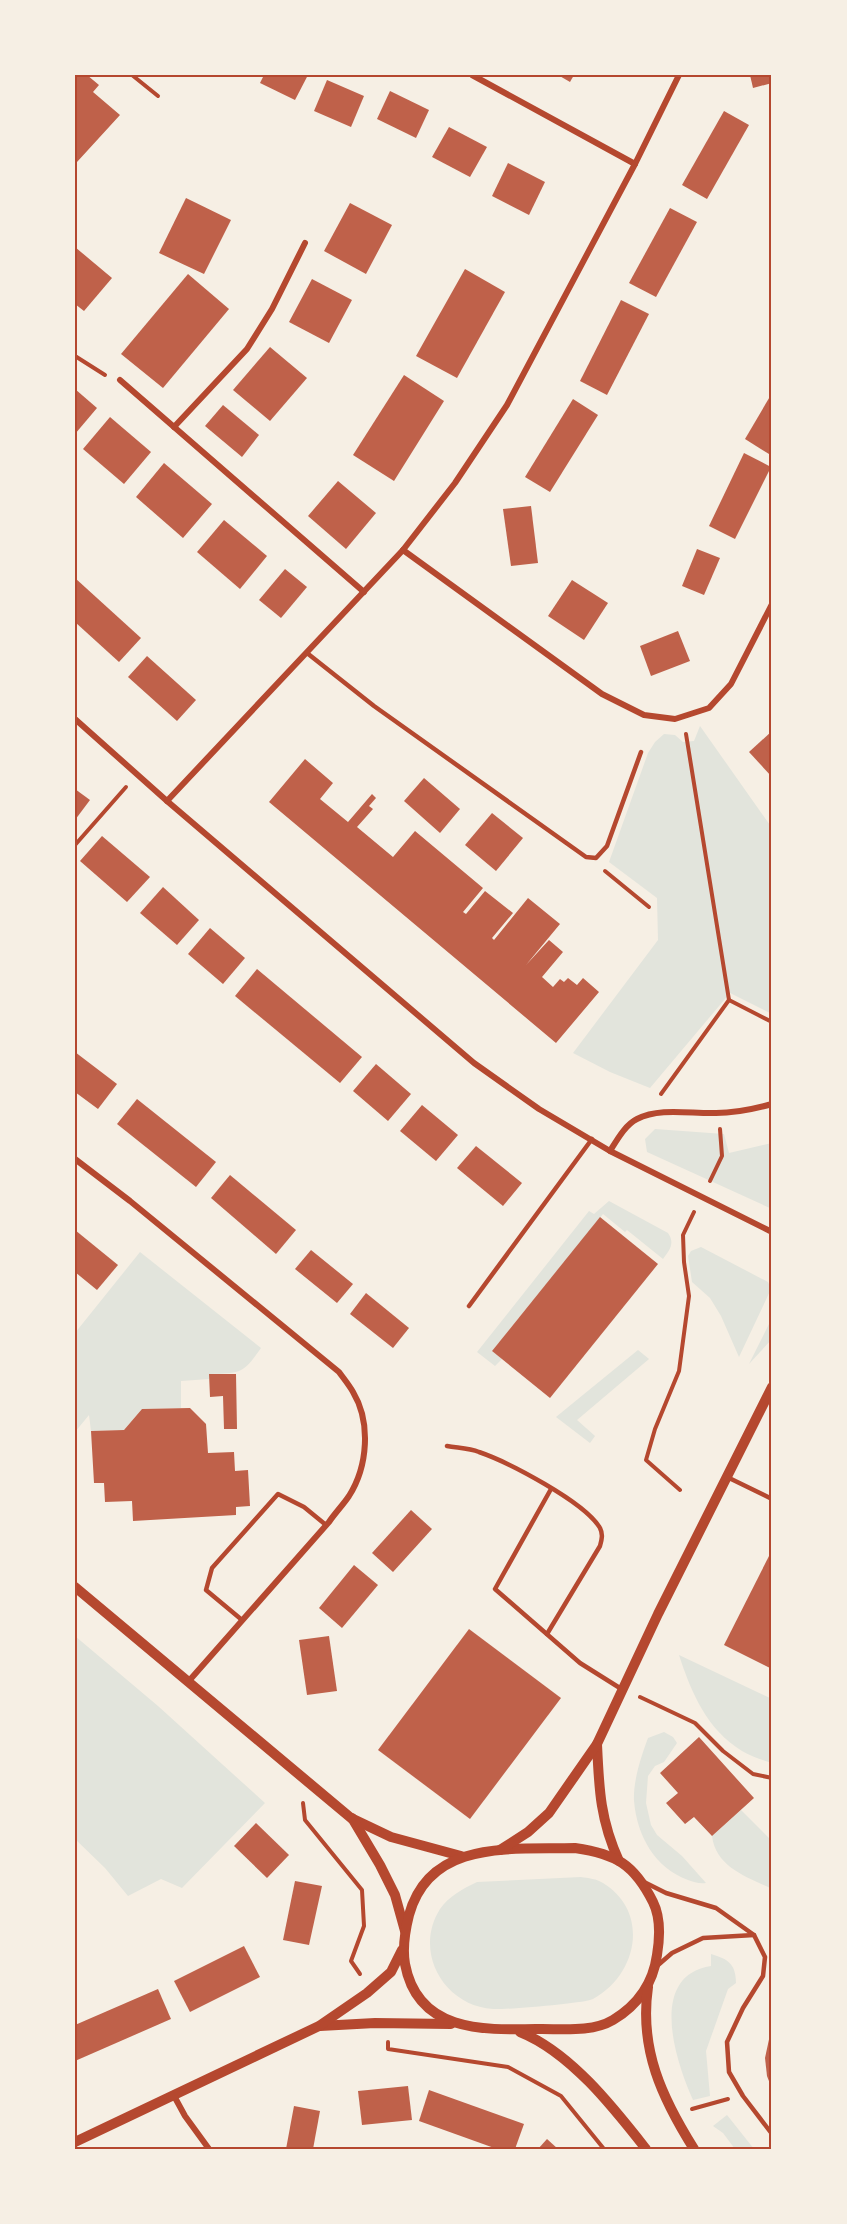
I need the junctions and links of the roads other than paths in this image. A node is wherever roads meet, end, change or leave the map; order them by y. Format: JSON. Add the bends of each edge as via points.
{"nodes":[{"id":1,"x":472,"y":75,"type":"edge"},
{"id":2,"x":679,"y":75,"type":"edge"},
{"id":3,"x":635,"y":164,"type":"junction"},
{"id":4,"x":305,"y":243,"type":"dead end"},
{"id":5,"x":120,"y":380,"type":"road end"},
{"id":6,"x":174,"y":427,"type":"junction"},
{"id":7,"x":403,"y":550,"type":"junction"},
{"id":8,"x":364,"y":592,"type":"junction"},
{"id":9,"x":772,"y":604,"type":"edge"},
{"id":10,"x":307,"y":653,"type":"junction"},
{"id":11,"x":75,"y":719,"type":"edge"},
{"id":12,"x":641,"y":752,"type":"dead end"},
{"id":13,"x":167,"y":801,"type":"junction"},
{"id":14,"x":772,"y":1104,"type":"edge"},
{"id":15,"x":592,"y":1140,"type":"junction"},
{"id":16,"x":610,"y":1150,"type":"junction"},
{"id":17,"x":75,"y":1160,"type":"edge"},
{"id":18,"x":772,"y":1232,"type":"edge"},
{"id":19,"x":469,"y":1306,"type":"dead end"},
{"id":20,"x":772,"y":1387,"type":"edge"},
{"id":21,"x":447,"y":1446,"type":"dead end"},
{"id":22,"x":727,"y":1477,"type":"junction"},
{"id":23,"x":551,"y":1489,"type":"junction"},
{"id":24,"x":772,"y":1499,"type":"edge"},
{"id":25,"x":326,"y":1525,"type":"junction"},
{"id":26,"x":75,"y":1587,"type":"edge"},
{"id":27,"x":242,"y":1620,"type":"junction"},
{"id":28,"x":547,"y":1634,"type":"junction"},
{"id":29,"x":188,"y":1683,"type":"junction"},
{"id":30,"x":623,"y":1689,"type":"junction"},
{"id":31,"x":597,"y":1744,"type":"junction"},
{"id":32,"x":351,"y":1818,"type":"junction"},
{"id":33,"x":500,"y":1850,"type":"junction"},
{"id":34,"x":461,"y":1856,"type":"junction"},
{"id":35,"x":619,"y":1861,"type":"junction"},
{"id":36,"x":642,"y":1881,"type":"junction"},
{"id":37,"x":405,"y":1931,"type":"junction"},
{"id":38,"x":754,"y":1935,"type":"junction"},
{"id":39,"x":404,"y":1947,"type":"junction"},
{"id":40,"x":655,"y":1968,"type":"junction"},
{"id":41,"x":649,"y":1984,"type":"junction"},
{"id":42,"x":458,"y":2025,"type":"junction"},
{"id":43,"x":319,"y":2026,"type":"junction"},
{"id":44,"x":514,"y":2030,"type":"junction"},
{"id":45,"x":173,"y":2094,"type":"junction"},
{"id":46,"x":772,"y":2134,"type":"edge"},
{"id":47,"x":75,"y":2142,"type":"edge"},
{"id":48,"x":209,"y":2149,"type":"edge"},
{"id":49,"x":645,"y":2149,"type":"edge"},
{"id":50,"x":694,"y":2149,"type":"edge"}],
"edges":[{"from":1,"to":3,"type":"street"},
{"from":2,"to":3,"type":"street"},
{"from":3,"to":7,"type":"street","via":[[507,405],[455,483]]},
{"from":4,"to":6,"type":"street","via":[[247,349]]},
{"from":5,"to":6,"type":"street"},
{"from":6,"to":8,"type":"street"},
{"from":7,"to":8,"type":"street"},
{"from":7,"to":9,"type":"street","via":[[602,694],[644,715],[675,718],[709,708],[731,684]]},
{"from":8,"to":10,"type":"street"},
{"from":10,"to":12,"type":"lane","via":[[586,857],[596,858],[607,846]]},
{"from":10,"to":13,"type":"street"},
{"from":11,"to":13,"type":"street"},
{"from":13,"to":15,"type":"street","via":[[474,1063],[539,1109]]},
{"from":14,"to":16,"type":"street","via":[[719,1113],[654,1113],[635,1119]]},
{"from":15,"to":16,"type":"street"},
{"from":15,"to":19,"type":"lane"},
{"from":16,"to":18,"type":"street"},
{"from":17,"to":25,"type":"street","via":[[339,1372],[354,1393],[364,1421],[360,1473],[350,1494]]},
{"from":20,"to":22,"type":"street"},
{"from":21,"to":23,"type":"lane","via":[[502,1461]]},
{"from":22,"to":24,"type":"lane"},
{"from":22,"to":30,"type":"street"},
{"from":23,"to":28,"type":"lane","via":[[495,1589]]},
{"from":23,"to":28,"type":"lane","via":[[586,1513],[603,1537]]},
{"from":25,"to":27,"type":"street"},
{"from":25,"to":27,"type":"lane","via":[[278,1494],[212,1568],[206,1590]]},
{"from":26,"to":29,"type":"street"},
{"from":27,"to":29,"type":"street"},
{"from":28,"to":30,"type":"lane","via":[[580,1663]]},
{"from":29,"to":32,"type":"street"},
{"from":30,"to":31,"type":"street"},
{"from":31,"to":33,"type":"street","via":[[549,1813]]},
{"from":31,"to":35,"type":"street","via":[[600,1805]]},
{"from":32,"to":34,"type":"street","via":[[391,1837]]},
{"from":32,"to":37,"type":"street","via":[[395,1895]]},
{"from":33,"to":34,"type":"street"},
{"from":33,"to":35,"type":"street","via":[[575,1848]]},
{"from":34,"to":37,"type":"street","via":[[426,1882],[413,1901]]},
{"from":35,"to":36,"type":"street"},
{"from":36,"to":38,"type":"lane","via":[[666,1893],[716,1908]]},
{"from":36,"to":40,"type":"street","via":[[657,1910],[660,1939]]},
{"from":37,"to":39,"type":"street"},
{"from":38,"to":40,"type":"lane","via":[[703,1938],[672,1953]]},
{"from":38,"to":46,"type":"lane","via":[[765,1957],[764,1976],[727,2042],[729,2072]]},
{"from":39,"to":42,"type":"street","via":[[407,1972],[418,1995],[436,2015]]},
{"from":39,"to":43,"type":"street","via":[[391,1972]]},
{"from":40,"to":41,"type":"street"},
{"from":41,"to":44,"type":"street","via":[[634,2006],[611,2022],[584,2029]]},
{"from":41,"to":50,"type":"street","via":[[647,2039],[657,2080]]},
{"from":42,"to":43,"type":"street"},
{"from":42,"to":44,"type":"street"},
{"from":43,"to":45,"type":"street"},
{"from":44,"to":49,"type":"street","via":[[544,2044],[582,2075]]},
{"from":45,"to":47,"type":"street"},
{"from":45,"to":48,"type":"street"}]}
